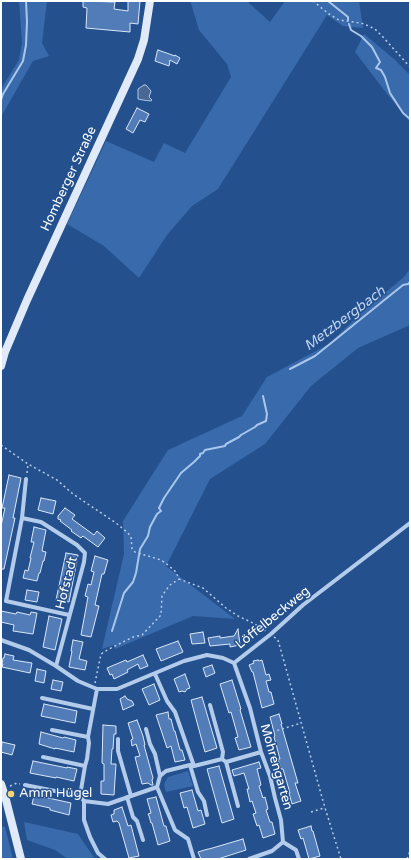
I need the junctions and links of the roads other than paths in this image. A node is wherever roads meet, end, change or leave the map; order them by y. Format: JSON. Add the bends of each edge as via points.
{"nodes":[{"id":1,"x":150,"y":1,"type":"edge"},
{"id":2,"x":1,"y":366,"type":"edge"},
{"id":3,"x":26,"y":479,"type":"road end"},
{"id":4,"x":22,"y":518,"type":"junction"},
{"id":5,"x":410,"y":523,"type":"edge"},
{"id":6,"x":69,"y":614,"type":"junction"},
{"id":7,"x":1,"y":640,"type":"edge"},
{"id":8,"x":234,"y":663,"type":"junction"},
{"id":9,"x":56,"y":666,"type":"junction"},
{"id":10,"x":155,"y":674,"type":"junction"},
{"id":11,"x":95,"y":688,"type":"junction"},
{"id":12,"x":42,"y":698,"type":"dead end"},
{"id":13,"x":210,"y":705,"type":"dead end"},
{"id":14,"x":93,"y":709,"type":"junction"},
{"id":15,"x":146,"y":729,"type":"dead end"},
{"id":16,"x":52,"y":730,"type":"dead end"},
{"id":17,"x":88,"y":737,"type":"junction"},
{"id":18,"x":118,"y":739,"type":"dead end"},
{"id":19,"x":261,"y":752,"type":"junction"},
{"id":20,"x":43,"y":757,"type":"dead end"},
{"id":21,"x":222,"y":758,"type":"junction"},
{"id":22,"x":226,"y":762,"type":"junction"},
{"id":23,"x":192,"y":765,"type":"junction"},
{"id":24,"x":84,"y":766,"type":"junction"},
{"id":25,"x":160,"y":776,"type":"junction"},
{"id":26,"x":25,"y":785,"type":"road end"},
{"id":27,"x":2,"y":786,"type":"edge"},
{"id":28,"x":158,"y":786,"type":"junction"},
{"id":29,"x":80,"y":796,"type":"junction"},
{"id":30,"x":129,"y":797,"type":"junction"},
{"id":31,"x":84,"y":801,"type":"junction"},
{"id":32,"x":238,"y":806,"type":"dead end"},
{"id":33,"x":208,"y":814,"type":"dead end"},
{"id":34,"x":143,"y":840,"type":"dead end"},
{"id":35,"x":283,"y":842,"type":"junction"},
{"id":36,"x":21,"y":859,"type":"edge"},
{"id":37,"x":105,"y":859,"type":"edge"},
{"id":38,"x":194,"y":859,"type":"edge"},
{"id":39,"x":250,"y":859,"type":"edge"},
{"id":40,"x":299,"y":859,"type":"edge"}],
"edges":[{"from":1,"to":2,"type":"main road","name":"Homberger Straße","via":[[144,40],[138,59],[27,300]]},
{"from":3,"to":4,"type":"street"},
{"from":4,"to":6,"type":"street","name":"Hofstadt","via":[[41,522],[77,545],[84,553],[84,562]]},
{"from":4,"to":6,"type":"street","via":[[6,601]]},
{"from":5,"to":8,"type":"street","name":"Löffelbeckweg"},
{"from":6,"to":9,"type":"street","name":"Hofstadt"},
{"from":7,"to":9,"type":"street","name":"Löffelbeckweg","via":[[29,650]]},
{"from":8,"to":10,"type":"street","name":"Löffelbeckweg","via":[[207,655],[184,661]]},
{"from":8,"to":19,"type":"street","name":"Mohrengarten","via":[[250,708]]},
{"from":9,"to":11,"type":"street","name":"Löffelbeckweg","via":[[78,681]]},
{"from":10,"to":11,"type":"street","name":"Löffelbeckweg","via":[[117,689]]},
{"from":10,"to":23,"type":"street","via":[[175,712]]},
{"from":11,"to":14,"type":"street"},
{"from":12,"to":14,"type":"street"},
{"from":13,"to":21,"type":"street","via":[[223,752]]},
{"from":14,"to":17,"type":"street"},
{"from":15,"to":25,"type":"street"},
{"from":16,"to":17,"type":"street"},
{"from":17,"to":24,"type":"street","via":[[87,759]]},
{"from":18,"to":30,"type":"street","via":[[118,751]]},
{"from":19,"to":22,"type":"street"},
{"from":19,"to":35,"type":"street","name":"Mohrengarten","via":[[281,820]]},
{"from":20,"to":24,"type":"street"},
{"from":21,"to":22,"type":"street"},
{"from":21,"to":23,"type":"street"},
{"from":22,"to":32,"type":"street"},
{"from":23,"to":25,"type":"street","via":[[166,771]]},
{"from":23,"to":33,"type":"street","via":[[198,792]]},
{"from":24,"to":29,"type":"street"},
{"from":25,"to":28,"type":"street"},
{"from":26,"to":29,"type":"street"},
{"from":27,"to":36,"type":"main road"},
{"from":28,"to":30,"type":"street"},
{"from":28,"to":38,"type":"street","via":[[175,830],[188,839]]},
{"from":29,"to":31,"type":"street"},
{"from":30,"to":31,"type":"street","via":[[108,804]]},
{"from":30,"to":34,"type":"street","via":[[133,817],[137,821]]},
{"from":31,"to":37,"type":"street","via":[[84,820],[90,837],[98,853]]},
{"from":35,"to":39,"type":"street","via":[[272,851]]},
{"from":35,"to":40,"type":"street","via":[[296,850]]}]}
